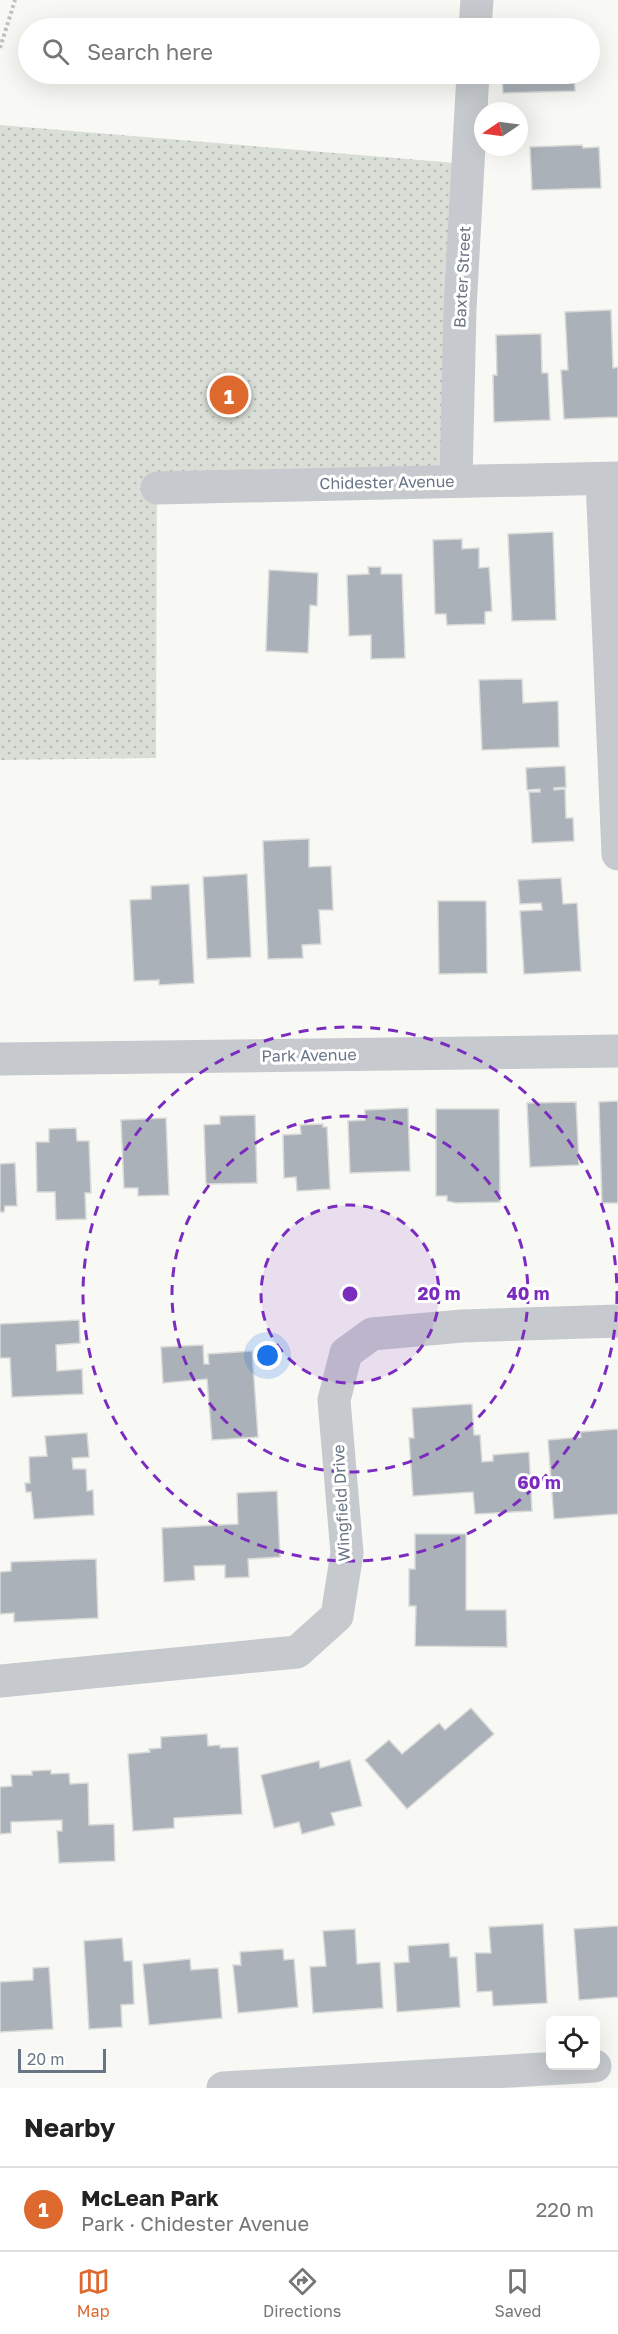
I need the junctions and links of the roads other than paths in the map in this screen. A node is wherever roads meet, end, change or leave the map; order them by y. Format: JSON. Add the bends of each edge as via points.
{"nodes":[{"id":1,"x":477,"y":0,"type":"edge"},
{"id":2,"x":476,"y":18,"type":"edge"},
{"id":3,"x":472,"y":84,"type":"edge"},
{"id":4,"x":610,"y":478,"type":"edge"},
{"id":5,"x":456,"y":480,"type":"junction"},
{"id":6,"x":157,"y":488,"type":"dead end"},
{"id":7,"x":618,"y":854,"type":"edge"},
{"id":8,"x":618,"y":1051,"type":"edge"},
{"id":9,"x":0,"y":1059,"type":"edge"},
{"id":10,"x":618,"y":1321,"type":"edge"},
{"id":11,"x":0,"y":1681,"type":"edge"},
{"id":12,"x":618,"y":2064,"type":"edge"},
{"id":13,"x":600,"y":2066,"type":"edge"},
{"id":14,"x":546,"y":2069,"type":"edge"},
{"id":15,"x":223,"y":2088,"type":"edge"}],
"edges":[{"from":1,"to":2,"type":"street"},
{"from":3,"to":5,"type":"street","name":"Baxter Street","via":[[460,309]]},
{"from":4,"to":5,"type":"street","name":"Chidester Avenue"},
{"from":4,"to":7,"type":"street"},
{"from":5,"to":6,"type":"street","name":"Chidester Avenue"},
{"from":8,"to":9,"type":"street","name":"Park Avenue"},
{"from":10,"to":11,"type":"street","name":"Wingfield Drive","via":[[462,1326],[372,1334],[346,1353],[334,1400],[347,1553],[337,1616],[297,1652]]},
{"from":12,"to":13,"type":"street"},
{"from":14,"to":15,"type":"street"}]}
